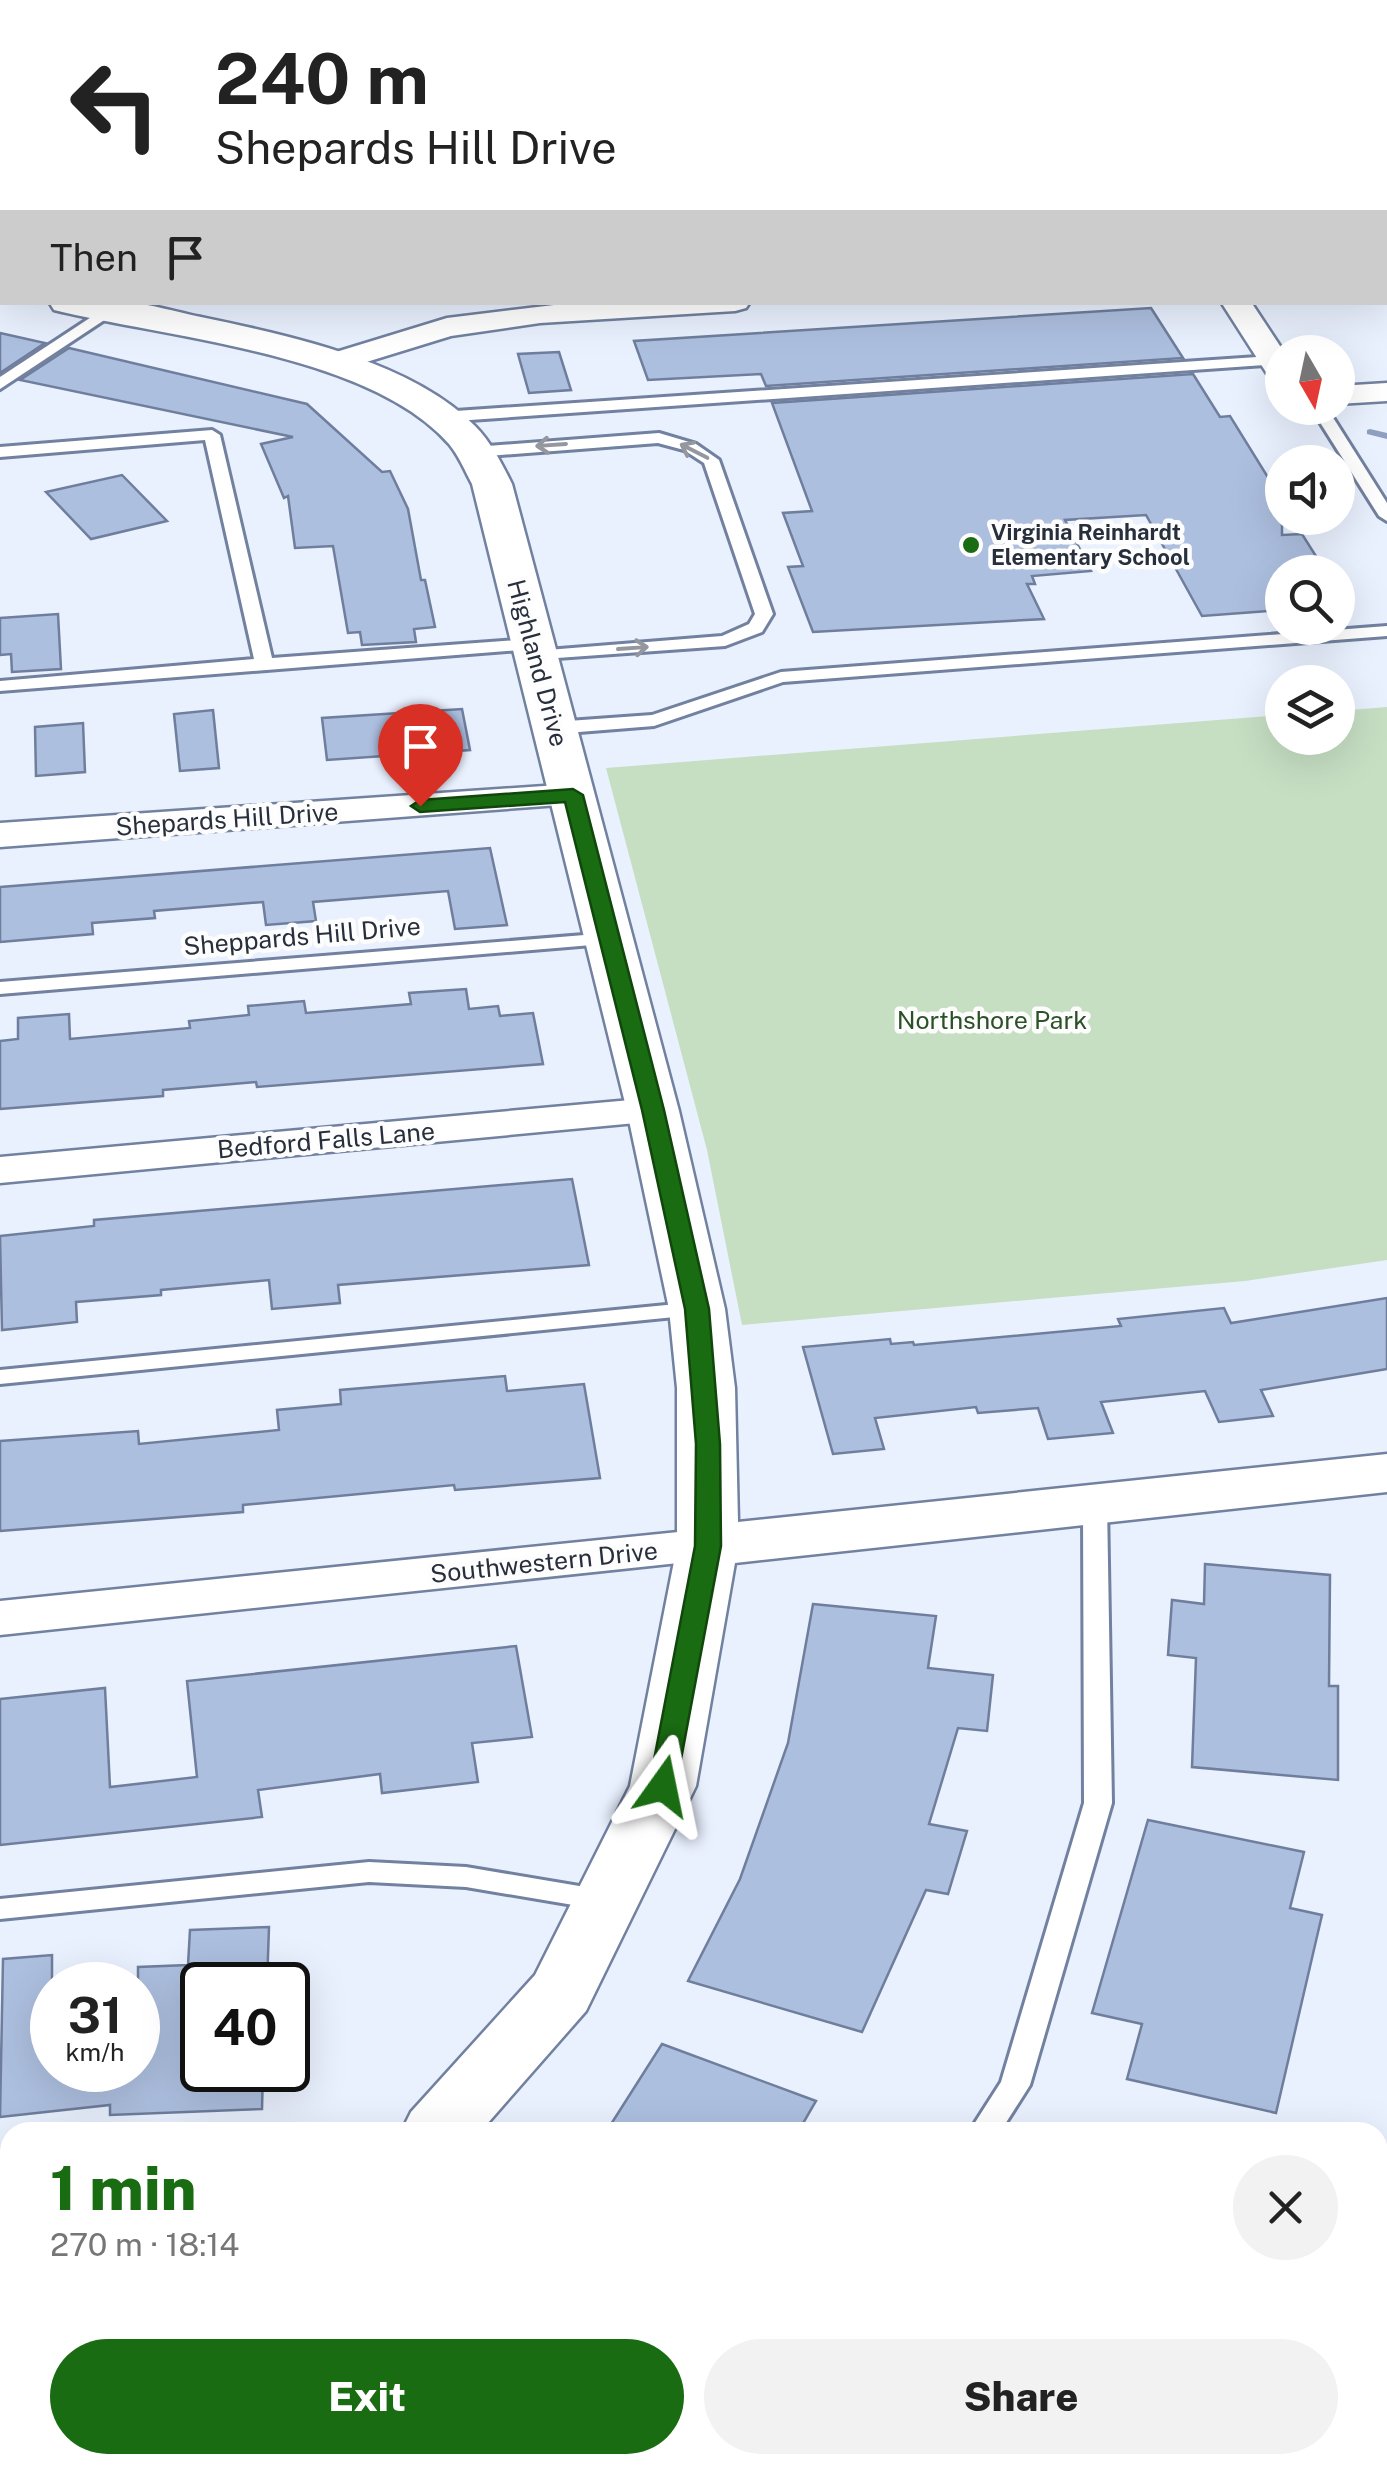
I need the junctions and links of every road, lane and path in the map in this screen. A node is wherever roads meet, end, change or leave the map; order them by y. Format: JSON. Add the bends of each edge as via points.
{"nodes":[{"id":1,"x":686,"y":305,"type":"edge"},
{"id":2,"x":1238,"y":305,"type":"edge"},
{"id":3,"x":88,"y":307,"type":"edge"},
{"id":4,"x":1265,"y":347,"type":"edge"},
{"id":5,"x":334,"y":363,"type":"junction"},
{"id":6,"x":1265,"y":368,"type":"edge"},
{"id":7,"x":0,"y":384,"type":"edge"},
{"id":8,"x":1387,"y":392,"type":"edge"},
{"id":9,"x":1355,"y":394,"type":"edge"},
{"id":10,"x":441,"y":417,"type":"junction"},
{"id":11,"x":1330,"y":425,"type":"edge"},
{"id":12,"x":0,"y":452,"type":"edge"},
{"id":13,"x":475,"y":452,"type":"junction"},
{"id":14,"x":1387,"y":516,"type":"edge"},
{"id":15,"x":1387,"y":631,"type":"edge"},
{"id":16,"x":534,"y":650,"type":"junction"},
{"id":17,"x":264,"y":664,"type":"junction"},
{"id":18,"x":0,"y":686,"type":"edge"},
{"id":19,"x":554,"y":728,"type":"junction"},
{"id":20,"x":573,"y":795,"type":"junction"},
{"id":21,"x":0,"y":835,"type":"edge"},
{"id":22,"x":609,"y":939,"type":"junction"},
{"id":23,"x":0,"y":988,"type":"edge"},
{"id":24,"x":653,"y":1110,"type":"junction"},
{"id":25,"x":0,"y":1170,"type":"edge"},
{"id":26,"x":697,"y":1309,"type":"junction"},
{"id":27,"x":0,"y":1377,"type":"edge"},
{"id":28,"x":1387,"y":1474,"type":"edge"},
{"id":29,"x":1094,"y":1503,"type":"junction"},
{"id":30,"x":708,"y":1546,"type":"junction"},
{"id":31,"x":0,"y":1618,"type":"edge"},
{"id":32,"x":606,"y":1900,"type":"junction"},
{"id":33,"x":0,"y":1910,"type":"edge"},
{"id":34,"x":446,"y":2122,"type":"edge"},
{"id":35,"x":991,"y":2122,"type":"edge"}],
"edges":[{"from":1,"to":5,"type":"street","via":[[448,327]]},
{"from":2,"to":4,"type":"street"},
{"from":3,"to":5,"type":"street","name":"Highland Drive"},
{"from":3,"to":7,"type":"lane"},
{"from":5,"to":10,"type":"street","name":"Highland Drive"},
{"from":6,"to":10,"type":"lane"},
{"from":8,"to":9,"type":"street"},
{"from":10,"to":13,"type":"street","name":"Highland Drive"},
{"from":11,"to":14,"type":"lane"},
{"from":12,"to":17,"type":"lane","via":[[212,435]]},
{"from":13,"to":16,"type":"street","name":"Highland Drive","via":[[492,484]]},
{"from":16,"to":13,"type":"lane","one_way":true,"via":[[726,641],[756,628],[764,614],[711,460],[690,446],[659,438]]},
{"from":15,"to":19,"type":"lane","via":[[781,677],[654,720]]},
{"from":16,"to":17,"type":"lane"},
{"from":16,"to":19,"type":"street","name":"Highland Drive"},
{"from":17,"to":18,"type":"lane"},
{"from":19,"to":20,"type":"street","name":"Highland Drive"},
{"from":20,"to":21,"type":"street","name":"Shepards Hill Drive"},
{"from":20,"to":22,"type":"street","name":"Highland Drive"},
{"from":22,"to":23,"type":"lane","name":"Sheppards Hill Drive"},
{"from":22,"to":24,"type":"street","name":"Highland Drive"},
{"from":24,"to":25,"type":"street","name":"Bedford Falls Lane"},
{"from":24,"to":26,"type":"street","name":"Highland Drive"},
{"from":26,"to":27,"type":"lane"},
{"from":26,"to":30,"type":"street","name":"Highland Drive","via":[[706,1388]]},
{"from":28,"to":29,"type":"street","name":"Southwestern Drive"},
{"from":29,"to":30,"type":"street","name":"Southwestern Drive"},
{"from":29,"to":35,"type":"lane","via":[[1098,1803],[1015,2085]]},
{"from":30,"to":31,"type":"street","name":"Southwestern Drive"},
{"from":30,"to":32,"type":"street","name":"Highland Drive","via":[[663,1786]]},
{"from":32,"to":33,"type":"lane","via":[[466,1878],[368,1872]]},
{"from":32,"to":34,"type":"street","name":"Highland Drive","via":[[561,1992]]}]}
